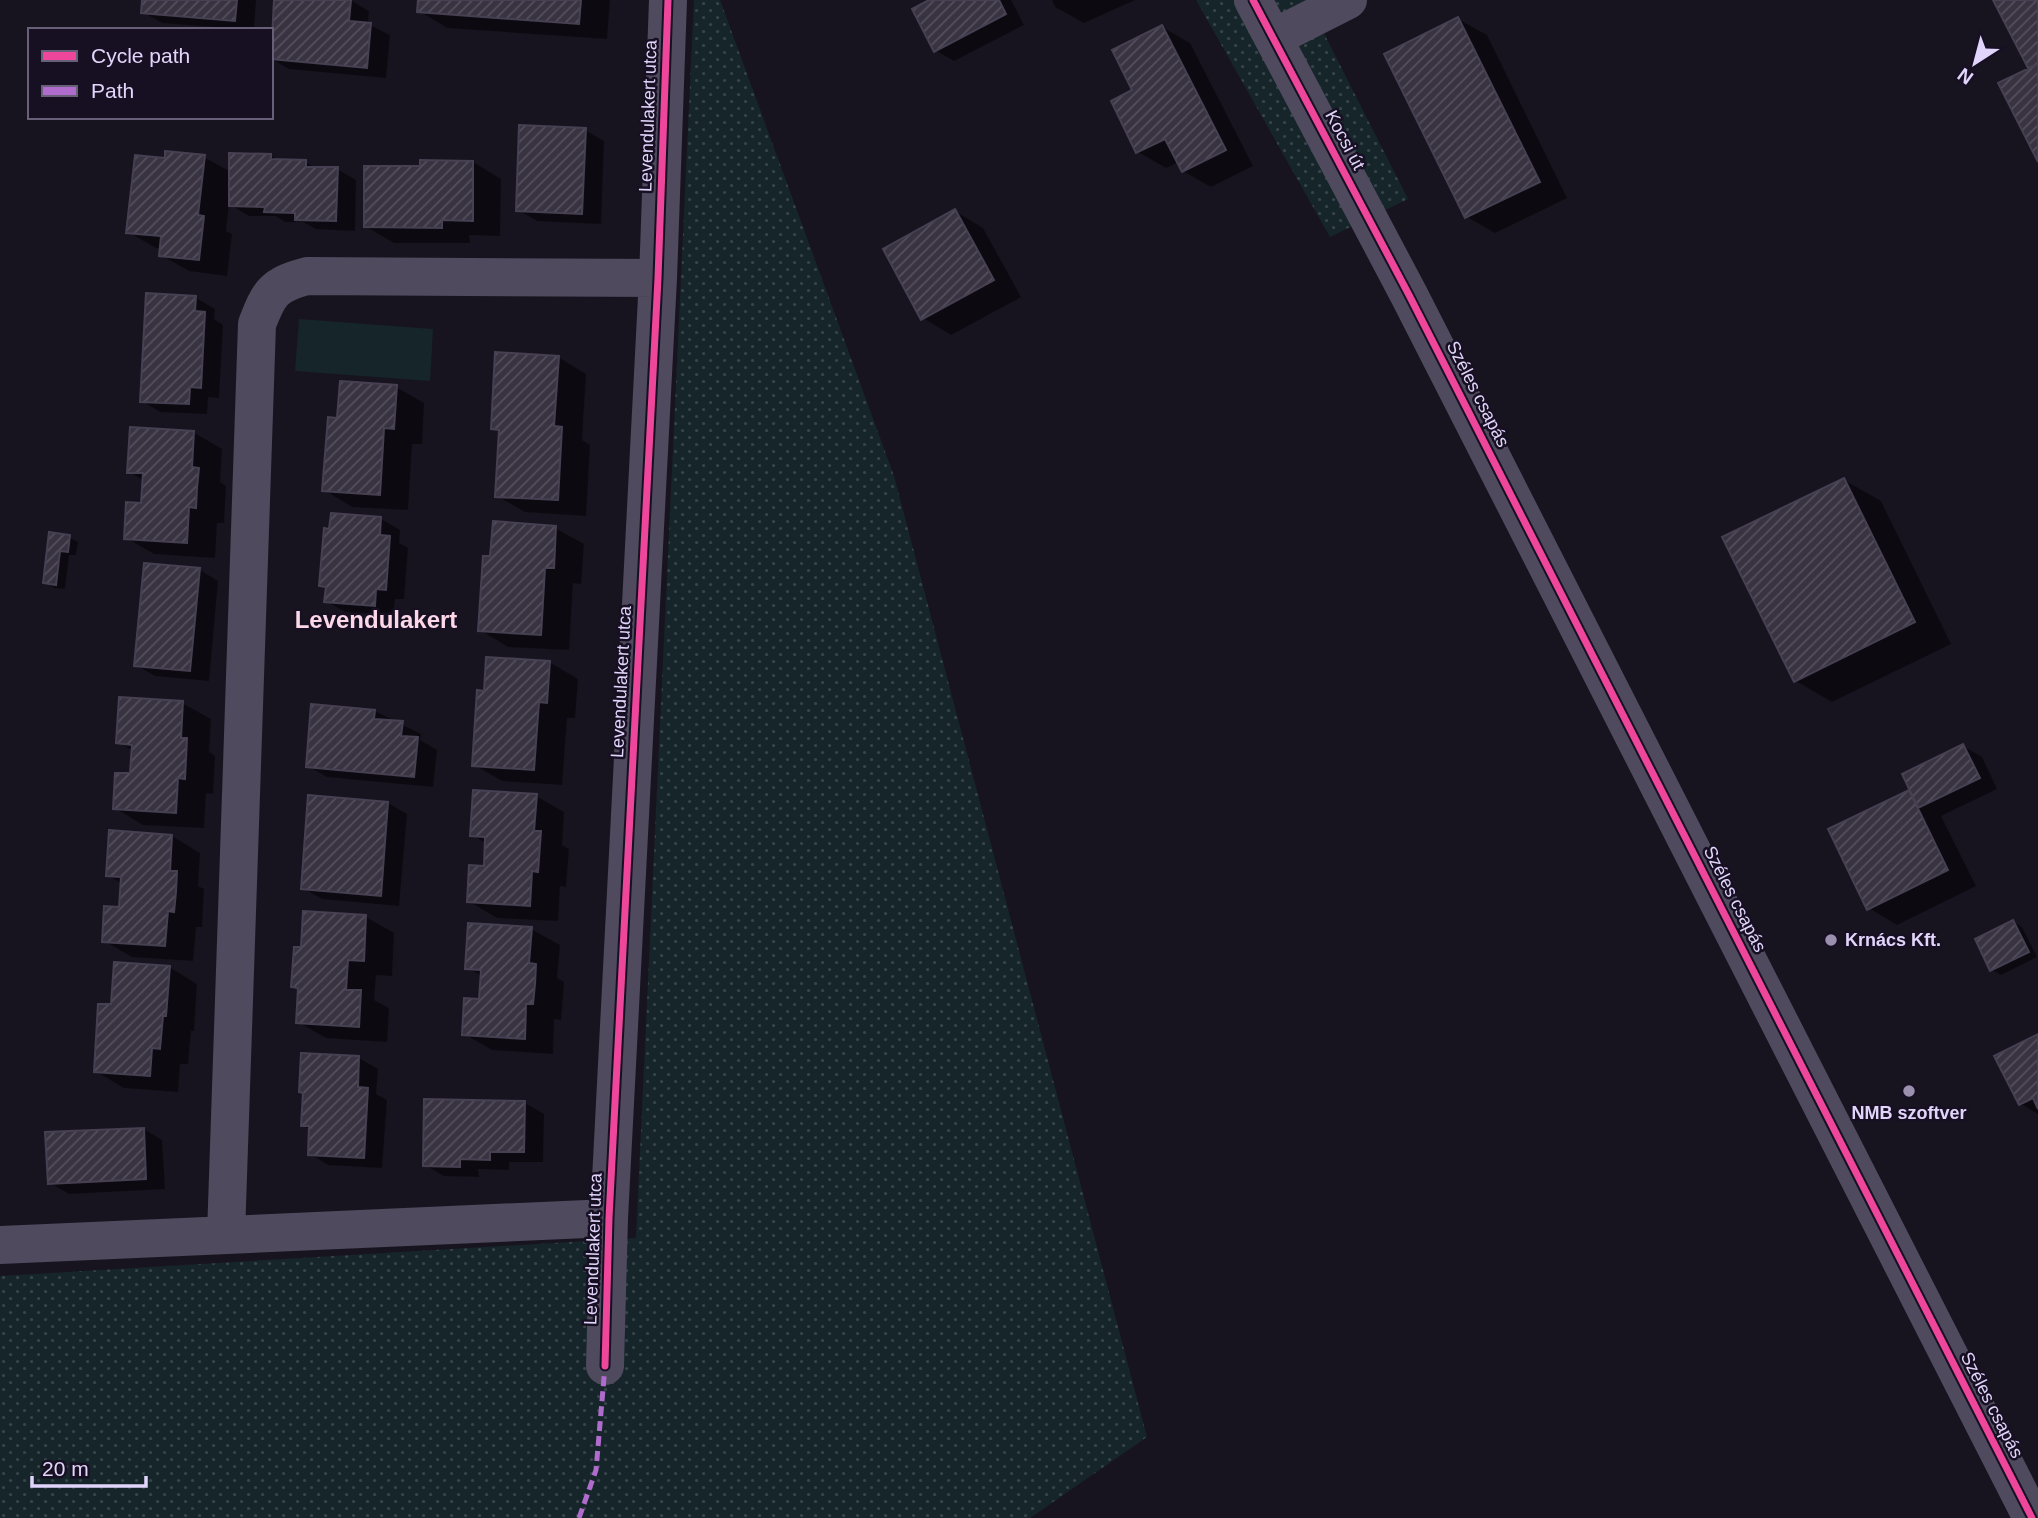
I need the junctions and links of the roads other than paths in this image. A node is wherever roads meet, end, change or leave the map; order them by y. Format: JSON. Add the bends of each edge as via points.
{"nodes":[{"id":1,"x":668,"y":0,"type":"edge"},
{"id":2,"x":1253,"y":0,"type":"edge"},
{"id":3,"x":1349,"y":0,"type":"edge"},
{"id":4,"x":1273,"y":37,"type":"junction"},
{"id":5,"x":658,"y":278,"type":"junction"},
{"id":6,"x":1409,"y":295,"type":"joint"},
{"id":7,"x":609,"y":1217,"type":"junction"},
{"id":8,"x":226,"y":1235,"type":"junction"},
{"id":9,"x":0,"y":1245,"type":"edge"},
{"id":10,"x":606,"y":1366,"type":"dead end"},
{"id":11,"x":2032,"y":1518,"type":"edge"}],
"edges":[{"from":1,"to":5,"type":"street","name":"Levendulakert utca"},
{"from":2,"to":4,"type":"street","name":"Kocsi út"},
{"from":3,"to":4,"type":"street"},
{"from":4,"to":6,"type":"street","name":"Kocsi út"},
{"from":5,"to":7,"type":"street","name":"Levendulakert utca"},
{"from":5,"to":8,"type":"street","via":[[307,276],[283,282],[266,300],[257,324]]},
{"from":6,"to":11,"type":"street","name":"Széles csapás"},
{"from":7,"to":8,"type":"street","name":"Levendulakert utca"},
{"from":7,"to":10,"type":"street","name":"Levendulakert utca"},
{"from":8,"to":9,"type":"street","name":"Levendulakert utca"}]}
